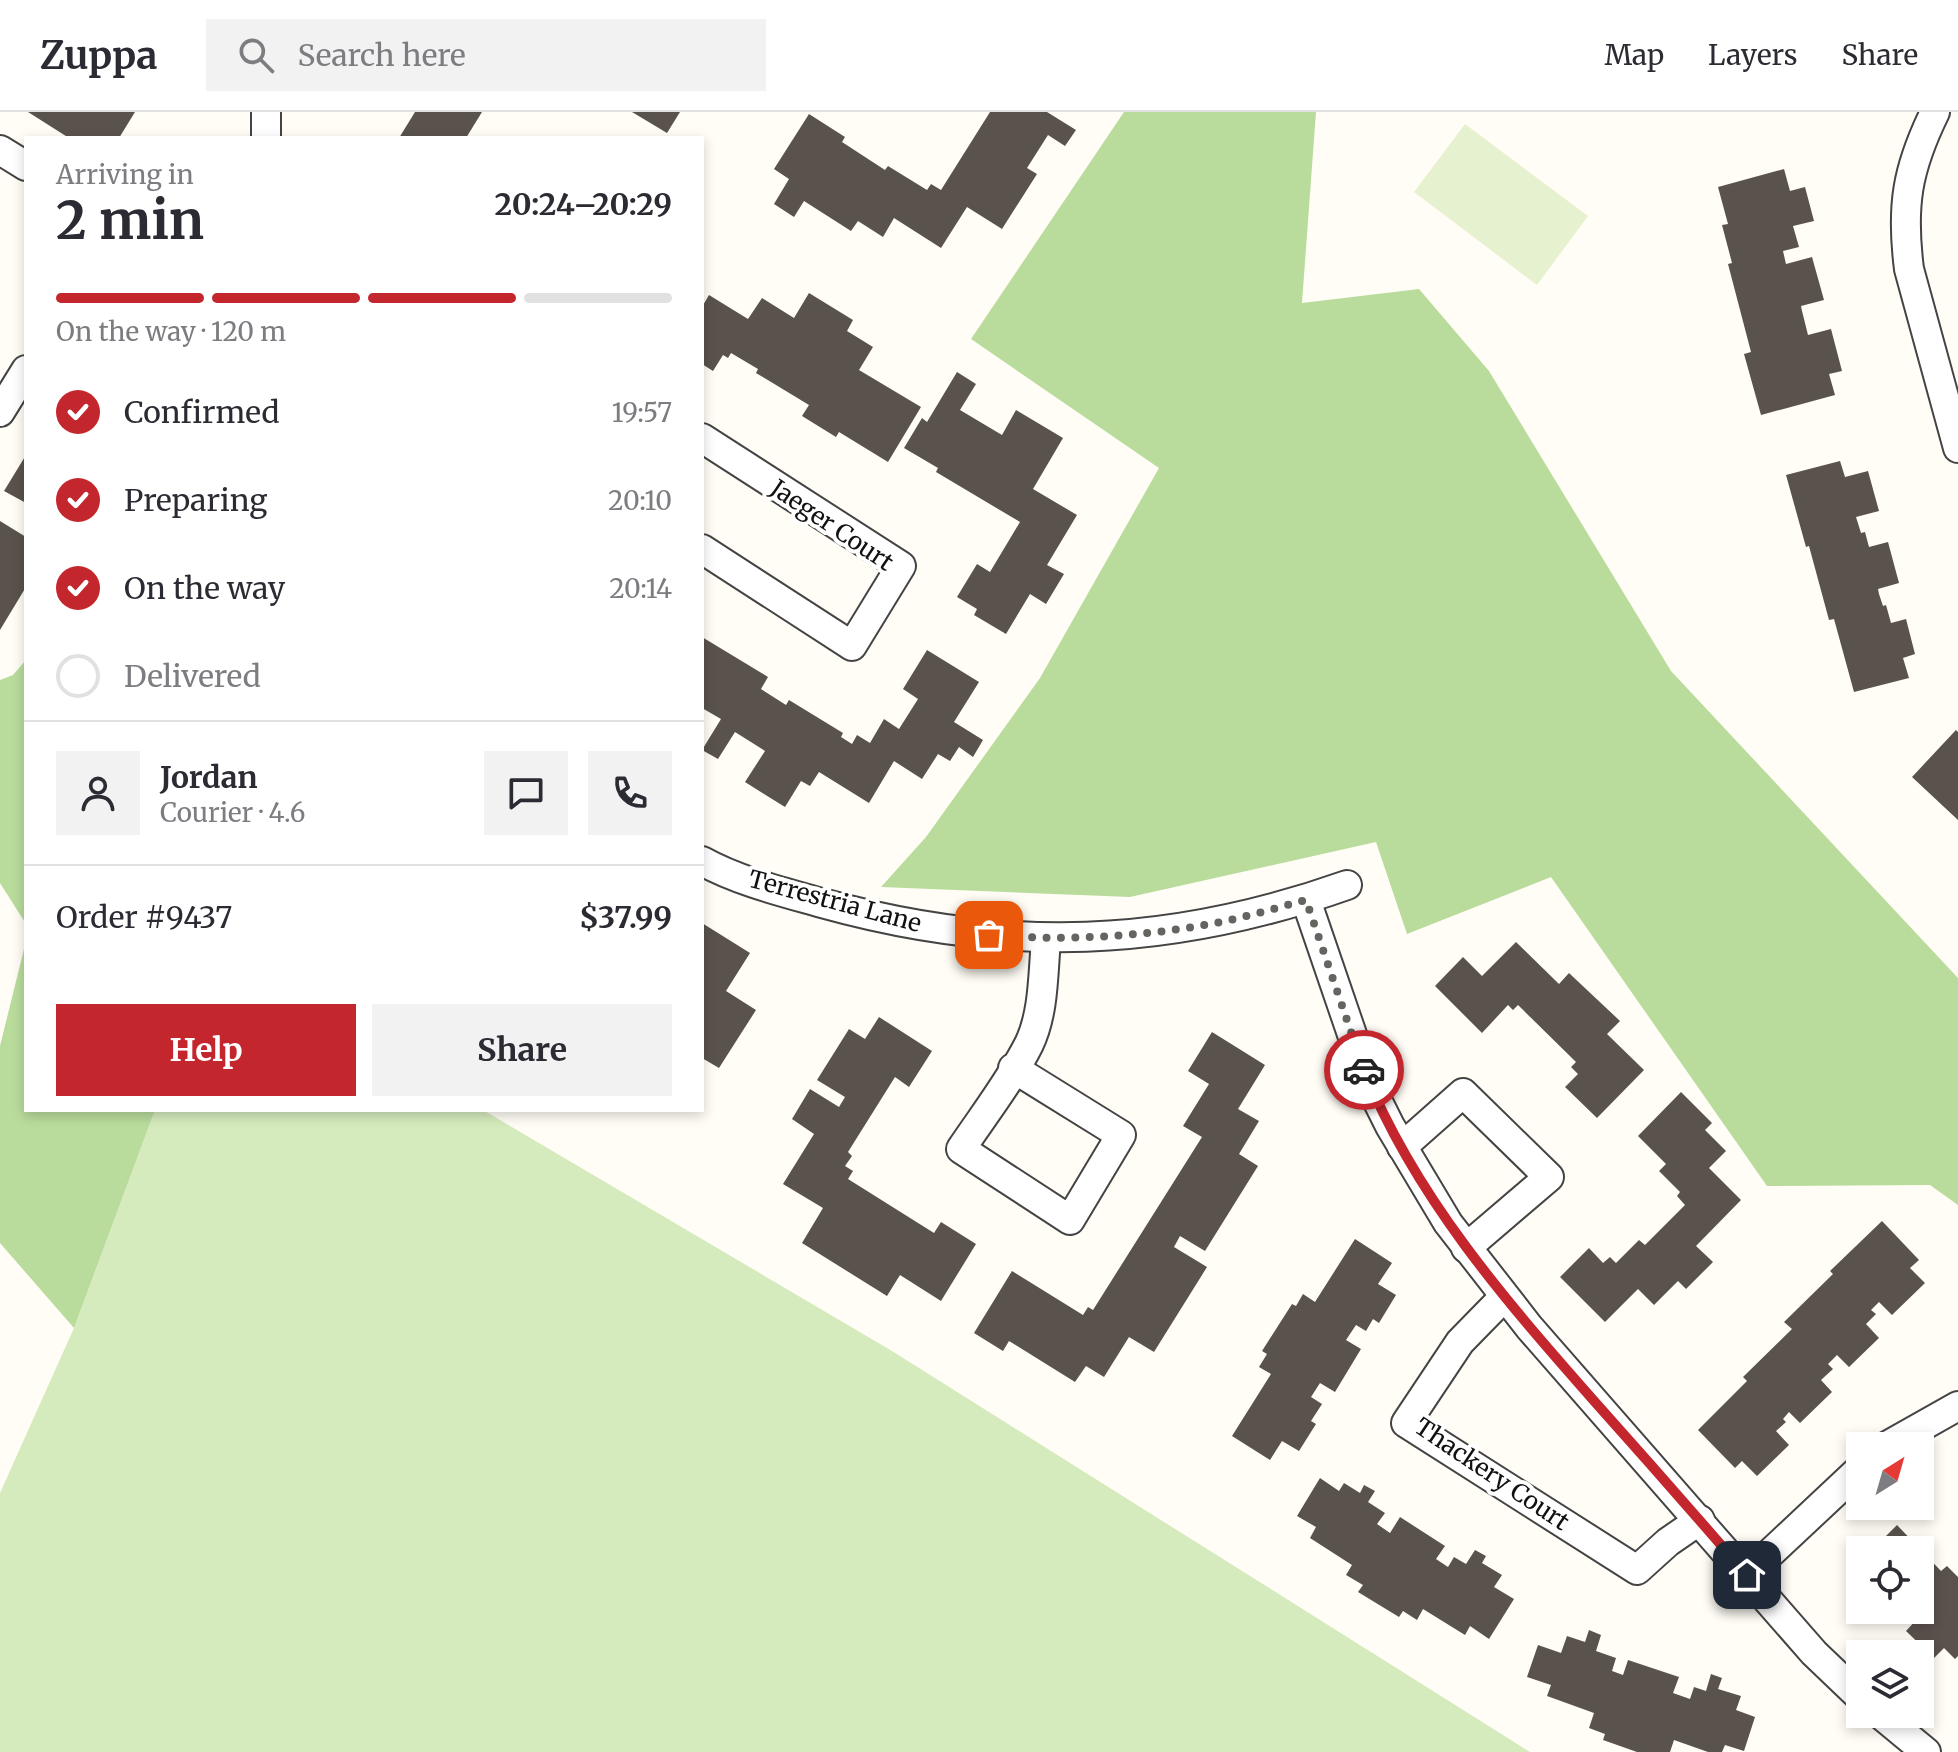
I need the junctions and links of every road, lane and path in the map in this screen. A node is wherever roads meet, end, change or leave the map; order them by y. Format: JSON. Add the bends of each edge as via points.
{"nodes":[{"id":1,"x":266,"y":112,"type":"edge"},
{"id":2,"x":1935,"y":112,"type":"edge"},
{"id":3,"x":266,"y":136,"type":"edge"},
{"id":4,"x":0,"y":150,"type":"edge"},
{"id":5,"x":24,"y":165,"type":"edge"},
{"id":6,"x":24,"y":373,"type":"edge"},
{"id":7,"x":0,"y":412,"type":"edge"},
{"id":8,"x":704,"y":439,"type":"edge"},
{"id":9,"x":1958,"y":448,"type":"edge"},
{"id":10,"x":704,"y":550,"type":"edge"},
{"id":11,"x":704,"y":862,"type":"edge"},
{"id":12,"x":1347,"y":885,"type":"dead end"},
{"id":13,"x":1306,"y":900,"type":"junction"},
{"id":14,"x":1046,"y":939,"type":"junction"},
{"id":15,"x":1013,"y":1068,"type":"junction"},
{"id":16,"x":1402,"y":1147,"type":"junction"},
{"id":17,"x":1466,"y":1248,"type":"junction"},
{"id":18,"x":1504,"y":1297,"type":"junction"},
{"id":19,"x":1958,"y":1406,"type":"edge"},
{"id":20,"x":1912,"y":1432,"type":"edge"},
{"id":21,"x":1846,"y":1482,"type":"edge"},
{"id":22,"x":1700,"y":1520,"type":"junction"},
{"id":23,"x":1747,"y":1575,"type":"junction"},
{"id":24,"x":1846,"y":1684,"type":"edge"},
{"id":25,"x":1897,"y":1728,"type":"edge"},
{"id":26,"x":1926,"y":1752,"type":"edge"}],
"edges":[{"from":1,"to":3,"type":"street"},
{"from":2,"to":9,"type":"street","via":[[1907,189],[1906,246]]},
{"from":4,"to":5,"type":"street"},
{"from":6,"to":7,"type":"street"},
{"from":8,"to":10,"type":"street","name":"Jaeger Court","via":[[901,566],[852,646]]},
{"from":11,"to":14,"type":"street","name":"Terrestria Lane","via":[[790,894],[891,921]]},
{"from":12,"to":13,"type":"street","name":"Terrestria Lane"},
{"from":13,"to":14,"type":"street","name":"Terrestria Lane","via":[[1174,930]]},
{"from":13,"to":16,"type":"street","via":[[1360,1061]]},
{"from":14,"to":15,"type":"street","via":[[1033,1031]]},
{"from":15,"to":15,"type":"street","via":[[961,1149],[1070,1220],[1121,1135]]},
{"from":16,"to":17,"type":"street"},
{"from":16,"to":17,"type":"street","via":[[1463,1093],[1549,1177]]},
{"from":17,"to":18,"type":"street"},
{"from":18,"to":22,"type":"street"},
{"from":18,"to":22,"type":"street","name":"Thackery Court","via":[[1460,1342],[1406,1423],[1637,1570]]},
{"from":19,"to":20,"type":"street"},
{"from":21,"to":23,"type":"street"},
{"from":22,"to":23,"type":"street"},
{"from":23,"to":24,"type":"street"},
{"from":25,"to":26,"type":"street"}]}
